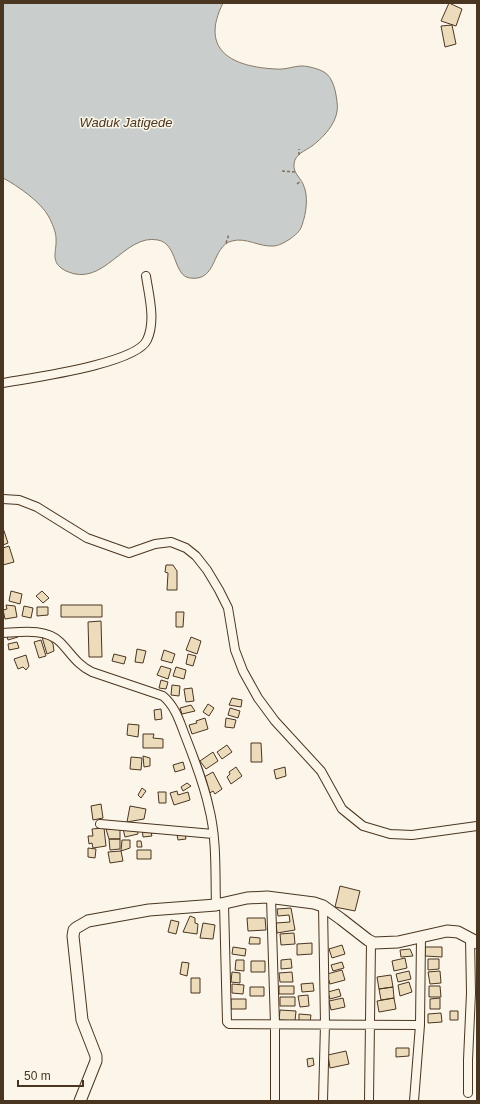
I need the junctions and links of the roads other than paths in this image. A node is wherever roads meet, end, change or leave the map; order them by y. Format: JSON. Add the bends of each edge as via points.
{"nodes":[{"id":1,"x":146,"y":276,"type":"dead end"},
{"id":2,"x":3,"y":383,"type":"edge"},
{"id":3,"x":3,"y":499,"type":"edge"},
{"id":4,"x":3,"y":633,"type":"edge"},
{"id":5,"x":100,"y":824,"type":"dead end"},
{"id":6,"x":477,"y":826,"type":"edge"},
{"id":7,"x":213,"y":834,"type":"junction"},
{"id":8,"x":271,"y":898,"type":"junction"},
{"id":9,"x":220,"y":904,"type":"junction"},
{"id":10,"x":323,"y":906,"type":"junction"},
{"id":11,"x":421,"y":937,"type":"junction"},
{"id":12,"x":473,"y":941,"type":"edge"},
{"id":13,"x":371,"y":942,"type":"junction"},
{"id":14,"x":275,"y":1024,"type":"junction"},
{"id":15,"x":325,"y":1024,"type":"junction"},
{"id":16,"x":369,"y":1024,"type":"junction"},
{"id":17,"x":420,"y":1025,"type":"junction"},
{"id":18,"x":468,"y":1093,"type":"dead end"},
{"id":19,"x":80,"y":1101,"type":"edge"},
{"id":20,"x":275,"y":1101,"type":"edge"},
{"id":21,"x":323,"y":1101,"type":"edge"},
{"id":22,"x":369,"y":1101,"type":"edge"},
{"id":23,"x":414,"y":1101,"type":"edge"}],
"edges":[{"from":1,"to":2,"type":"street","via":[[151,331],[147,342],[142,346],[110,362]]},
{"from":3,"to":6,"type":"street","via":[[19,500],[37,507],[87,538],[129,553],[170,542],[186,548],[196,556],[207,570],[228,608],[235,650],[258,698],[321,771],[342,809],[363,826],[390,834],[412,836]]},
{"from":4,"to":7,"type":"street","via":[[27,632],[50,635],[61,643],[83,668],[162,696],[170,703],[176,711],[193,757],[209,808]]},
{"from":5,"to":7,"type":"street"},
{"from":7,"to":9,"type":"street"},
{"from":8,"to":9,"type":"street","via":[[247,898]]},
{"from":8,"to":10,"type":"street"},
{"from":8,"to":14,"type":"street"},
{"from":9,"to":14,"type":"street","via":[[227,1022]]},
{"from":9,"to":19,"type":"street","via":[[149,910],[88,921],[74,930],[82,1020],[96,1056],[95,1066]]},
{"from":10,"to":13,"type":"street"},
{"from":10,"to":15,"type":"street"},
{"from":11,"to":12,"type":"street","via":[[458,932]]},
{"from":11,"to":13,"type":"street","via":[[398,942]]},
{"from":11,"to":17,"type":"street"},
{"from":12,"to":18,"type":"street"},
{"from":13,"to":16,"type":"street"},
{"from":14,"to":15,"type":"street"},
{"from":14,"to":20,"type":"street"},
{"from":15,"to":16,"type":"street"},
{"from":15,"to":21,"type":"street"},
{"from":16,"to":17,"type":"street"},
{"from":16,"to":22,"type":"street"},
{"from":17,"to":23,"type":"street"}]}
